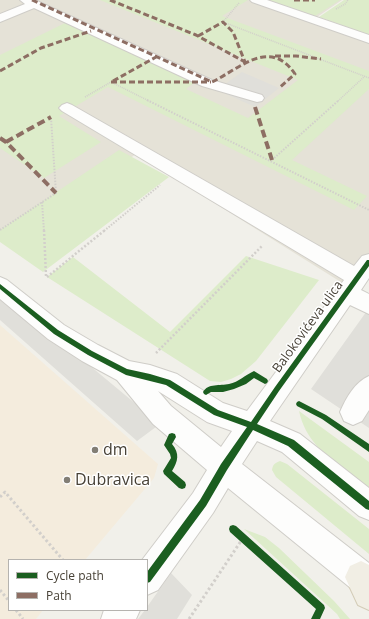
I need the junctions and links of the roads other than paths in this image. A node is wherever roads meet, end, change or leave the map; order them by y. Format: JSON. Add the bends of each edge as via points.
{"nodes":[{"id":1,"x":256,"y":0,"type":"edge"},
{"id":2,"x":28,"y":1,"type":"edge"},
{"id":3,"x":0,"y":10,"type":"edge"},
{"id":4,"x":0,"y":18,"type":"edge"},
{"id":5,"x":369,"y":39,"type":"edge"},
{"id":6,"x":256,"y":98,"type":"dead end"},
{"id":7,"x":67,"y":108,"type":"road end"},
{"id":8,"x":358,"y":277,"type":"edge"},
{"id":9,"x":0,"y":286,"type":"edge"},
{"id":10,"x":369,"y":305,"type":"edge"},
{"id":11,"x":126,"y":372,"type":"junction"},
{"id":12,"x":369,"y":388,"type":"edge"},
{"id":13,"x":353,"y":412,"type":"dead end"},
{"id":14,"x":252,"y":426,"type":"junction"},
{"id":15,"x":224,"y":467,"type":"junction"},
{"id":16,"x":369,"y":506,"type":"edge"},
{"id":17,"x":148,"y":578,"type":"edge"},
{"id":18,"x":366,"y":584,"type":"edge"},
{"id":19,"x":123,"y":611,"type":"edge"},
{"id":20,"x":117,"y":619,"type":"edge"}],
"edges":[{"from":1,"to":5,"type":"street"},
{"from":2,"to":3,"type":"street"},
{"from":2,"to":4,"type":"street"},
{"from":2,"to":6,"type":"street","via":[[207,83]]},
{"from":7,"to":8,"type":"street"},
{"from":8,"to":10,"type":"street"},
{"from":8,"to":14,"type":"street","name":"Balokovićeva ulica"},
{"from":9,"to":11,"type":"street","via":[[56,332]]},
{"from":11,"to":14,"type":"street","via":[[168,382],[216,413]]},
{"from":11,"to":15,"type":"street","via":[[162,415]]},
{"from":12,"to":13,"type":"street"},
{"from":14,"to":15,"type":"street","name":"Balokovićeva ulica"},
{"from":14,"to":16,"type":"street","via":[[291,443]]},
{"from":15,"to":17,"type":"street","name":"Balokovićeva ulica","via":[[203,503]]},
{"from":15,"to":18,"type":"street"},
{"from":19,"to":20,"type":"street"}]}
